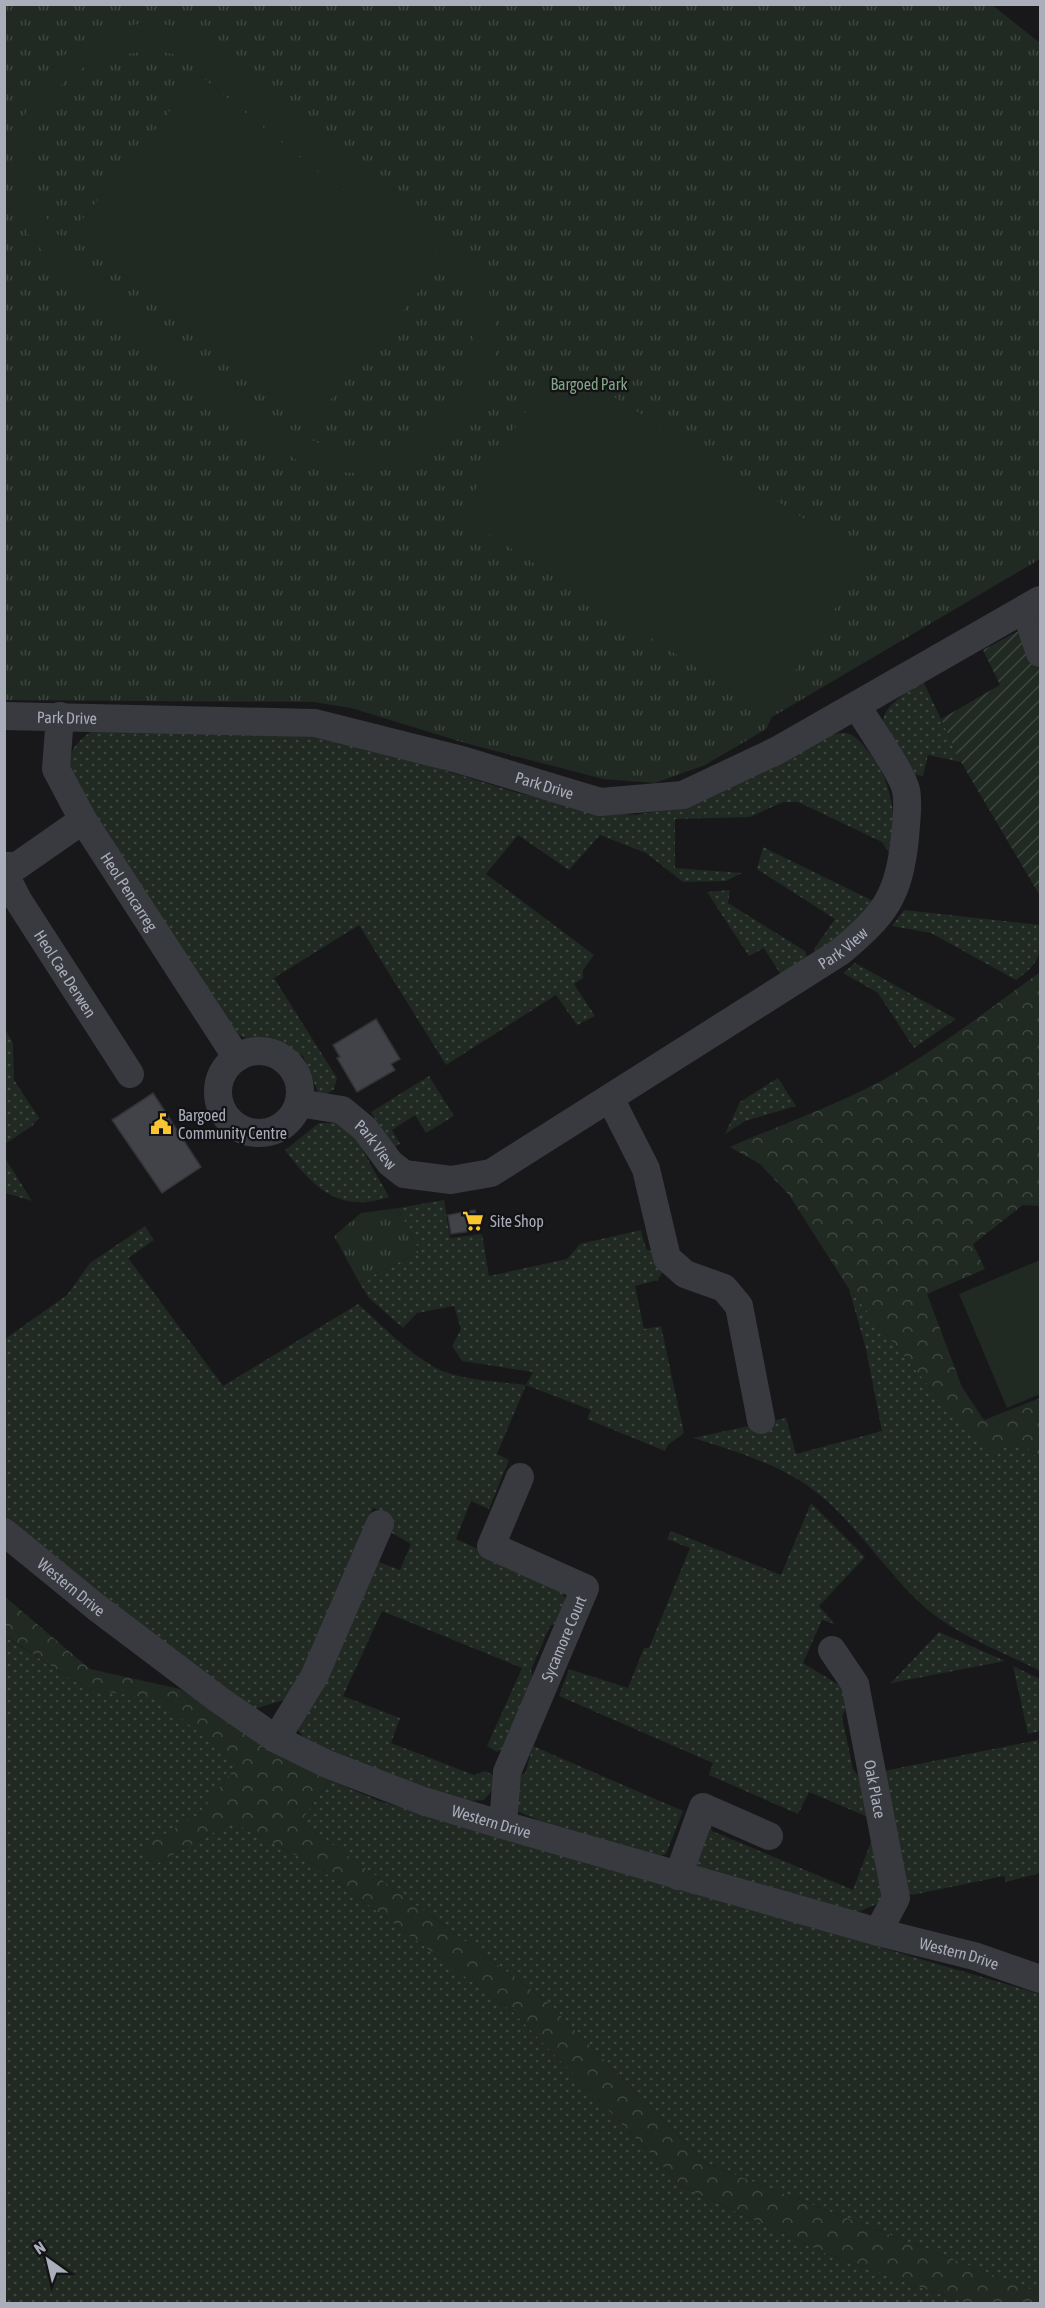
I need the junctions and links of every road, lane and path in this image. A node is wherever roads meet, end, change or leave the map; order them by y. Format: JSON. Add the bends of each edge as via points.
{"nodes":[{"id":1,"x":1033,"y":604,"type":"edge"},
{"id":2,"x":1041,"y":653,"type":"edge"},
{"id":3,"x":857,"y":706,"type":"junction"},
{"id":4,"x":4,"y":716,"type":"edge"},
{"id":5,"x":60,"y":716,"type":"junction"},
{"id":6,"x":83,"y":820,"type":"junction"},
{"id":7,"x":4,"y":866,"type":"edge"},
{"id":8,"x":4,"y":873,"type":"edge"},
{"id":9,"x":237,"y":1058,"type":"junction"},
{"id":10,"x":130,"y":1074,"type":"dead end"},
{"id":11,"x":610,"y":1098,"type":"junction"},
{"id":12,"x":299,"y":1103,"type":"junction"},
{"id":13,"x":761,"y":1420,"type":"dead end"},
{"id":14,"x":520,"y":1477,"type":"dead end"},
{"id":15,"x":380,"y":1524,"type":"dead end"},
{"id":16,"x":4,"y":1532,"type":"edge"},
{"id":17,"x":832,"y":1650,"type":"dead end"},
{"id":18,"x":276,"y":1739,"type":"junction"},
{"id":19,"x":503,"y":1826,"type":"junction"},
{"id":20,"x":769,"y":1836,"type":"dead end"},
{"id":21,"x":678,"y":1876,"type":"junction"},
{"id":22,"x":878,"y":1932,"type":"junction"},
{"id":23,"x":1041,"y":1979,"type":"edge"}],
"edges":[{"from":1,"to":2,"type":"street"},
{"from":1,"to":3,"type":"street","name":"Park Drive"},
{"from":3,"to":5,"type":"street","name":"Park Drive","via":[[758,761],[683,795],[600,802],[458,759],[315,723]]},
{"from":3,"to":11,"type":"street","name":"Park View","via":[[906,790],[902,864],[892,897],[873,924],[840,952]]},
{"from":4,"to":5,"type":"street","name":"Park Drive"},
{"from":5,"to":6,"type":"street","name":"Heol Pencarreg","via":[[56,769]]},
{"from":6,"to":7,"type":"street","via":[[16,866]]},
{"from":6,"to":9,"type":"street","name":"Heol Pencarreg"},
{"from":8,"to":10,"type":"street","name":"Heol Cae Derwen"},
{"from":9,"to":12,"type":"street","via":[[250,1052],[264,1052],[283,1060],[297,1076]]},
{"from":9,"to":12,"type":"street","via":[[220,1079],[218,1092],[220,1106],[237,1127],[250,1132],[275,1130],[290,1119]]},
{"from":11,"to":12,"type":"street","name":"Park View","via":[[491,1173],[451,1180],[404,1174],[390,1163],[365,1129],[342,1110]]},
{"from":11,"to":13,"type":"street","via":[[646,1169],[668,1258],[686,1274],[724,1288],[739,1306]]},
{"from":14,"to":19,"type":"street","name":"Sycamore Court","via":[[491,1546],[585,1588],[507,1773]]},
{"from":15,"to":18,"type":"street","via":[[314,1677]]},
{"from":16,"to":18,"type":"street","name":"Western Drive","via":[[218,1699]]},
{"from":17,"to":22,"type":"street","name":"Oak Place","via":[[855,1684],[896,1898]]},
{"from":18,"to":19,"type":"street","name":"Western Drive","via":[[327,1764],[423,1801]]},
{"from":19,"to":21,"type":"street","name":"Western Drive"},
{"from":20,"to":21,"type":"street","via":[[703,1807]]},
{"from":21,"to":22,"type":"street","name":"Western Drive"},
{"from":22,"to":23,"type":"street","name":"Western Drive","via":[[974,1956]]}]}
